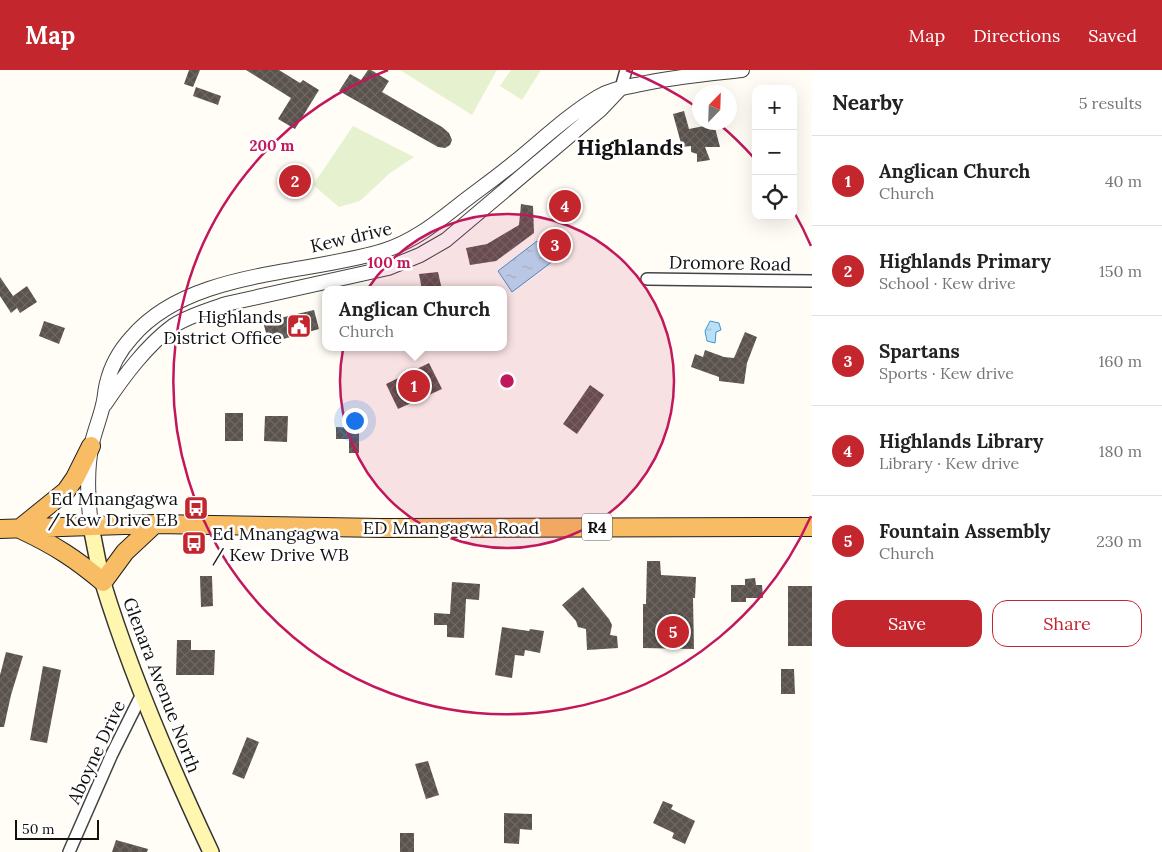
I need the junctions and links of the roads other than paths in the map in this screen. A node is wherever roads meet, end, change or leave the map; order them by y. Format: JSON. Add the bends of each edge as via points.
{"nodes":[{"id":1,"x":626,"y":70,"type":"edge"},
{"id":2,"x":742,"y":70,"type":"edge"},
{"id":3,"x":621,"y":88,"type":"junction"},
{"id":4,"x":647,"y":279,"type":"dead end"},
{"id":5,"x":812,"y":281,"type":"edge"},
{"id":6,"x":103,"y":406,"type":"junction"},
{"id":7,"x":91,"y":446,"type":"junction"},
{"id":8,"x":155,"y":524,"type":"junction"},
{"id":9,"x":91,"y":527,"type":"junction"},
{"id":10,"x":812,"y":527,"type":"edge"},
{"id":11,"x":0,"y":529,"type":"edge"},
{"id":12,"x":19,"y":529,"type":"junction"},
{"id":13,"x":103,"y":582,"type":"junction"},
{"id":14,"x":142,"y":694,"type":"junction"},
{"id":15,"x":69,"y":852,"type":"edge"},
{"id":16,"x":211,"y":852,"type":"edge"}],
"edges":[{"from":1,"to":3,"type":"street"},
{"from":2,"to":3,"type":"street","name":"Kew drive"},
{"from":3,"to":6,"type":"street","name":"Kew drive","via":[[600,110],[446,240],[388,268],[226,304],[175,325],[150,346]]},
{"from":3,"to":6,"type":"street","name":"Kew drive","via":[[598,97],[564,121],[513,164],[405,243],[383,251],[228,283],[178,301],[151,318],[120,352],[107,382]]},
{"from":4,"to":5,"type":"street","name":"Dromore Road"},
{"from":6,"to":7,"type":"street","name":"Kew drive"},
{"from":7,"to":9,"type":"street","name":"Kew drive","via":[[88,470]]},
{"from":7,"to":12,"type":"highway","via":[[66,492]]},
{"from":8,"to":9,"type":"highway","name":"ED Mnangagwa Road","number":"R4"},
{"from":8,"to":10,"type":"highway","name":"ED Mnangagwa Road","number":"R4","via":[[381,528]]},
{"from":8,"to":13,"type":"highway","via":[[125,552]]},
{"from":9,"to":12,"type":"highway","name":"ED Mnangagwa Road","number":"R4"},
{"from":9,"to":13,"type":"main road","name":"Glenara Avenue North"},
{"from":11,"to":12,"type":"highway","name":"ED Mnangagwa Road","number":"R4"},
{"from":12,"to":13,"type":"highway","via":[[52,544]]},
{"from":13,"to":14,"type":"main road","name":"Glenara Avenue North"},
{"from":14,"to":15,"type":"street","name":"Aboyne Drive"},
{"from":14,"to":16,"type":"main road","name":"Glenara Avenue North"}]}
